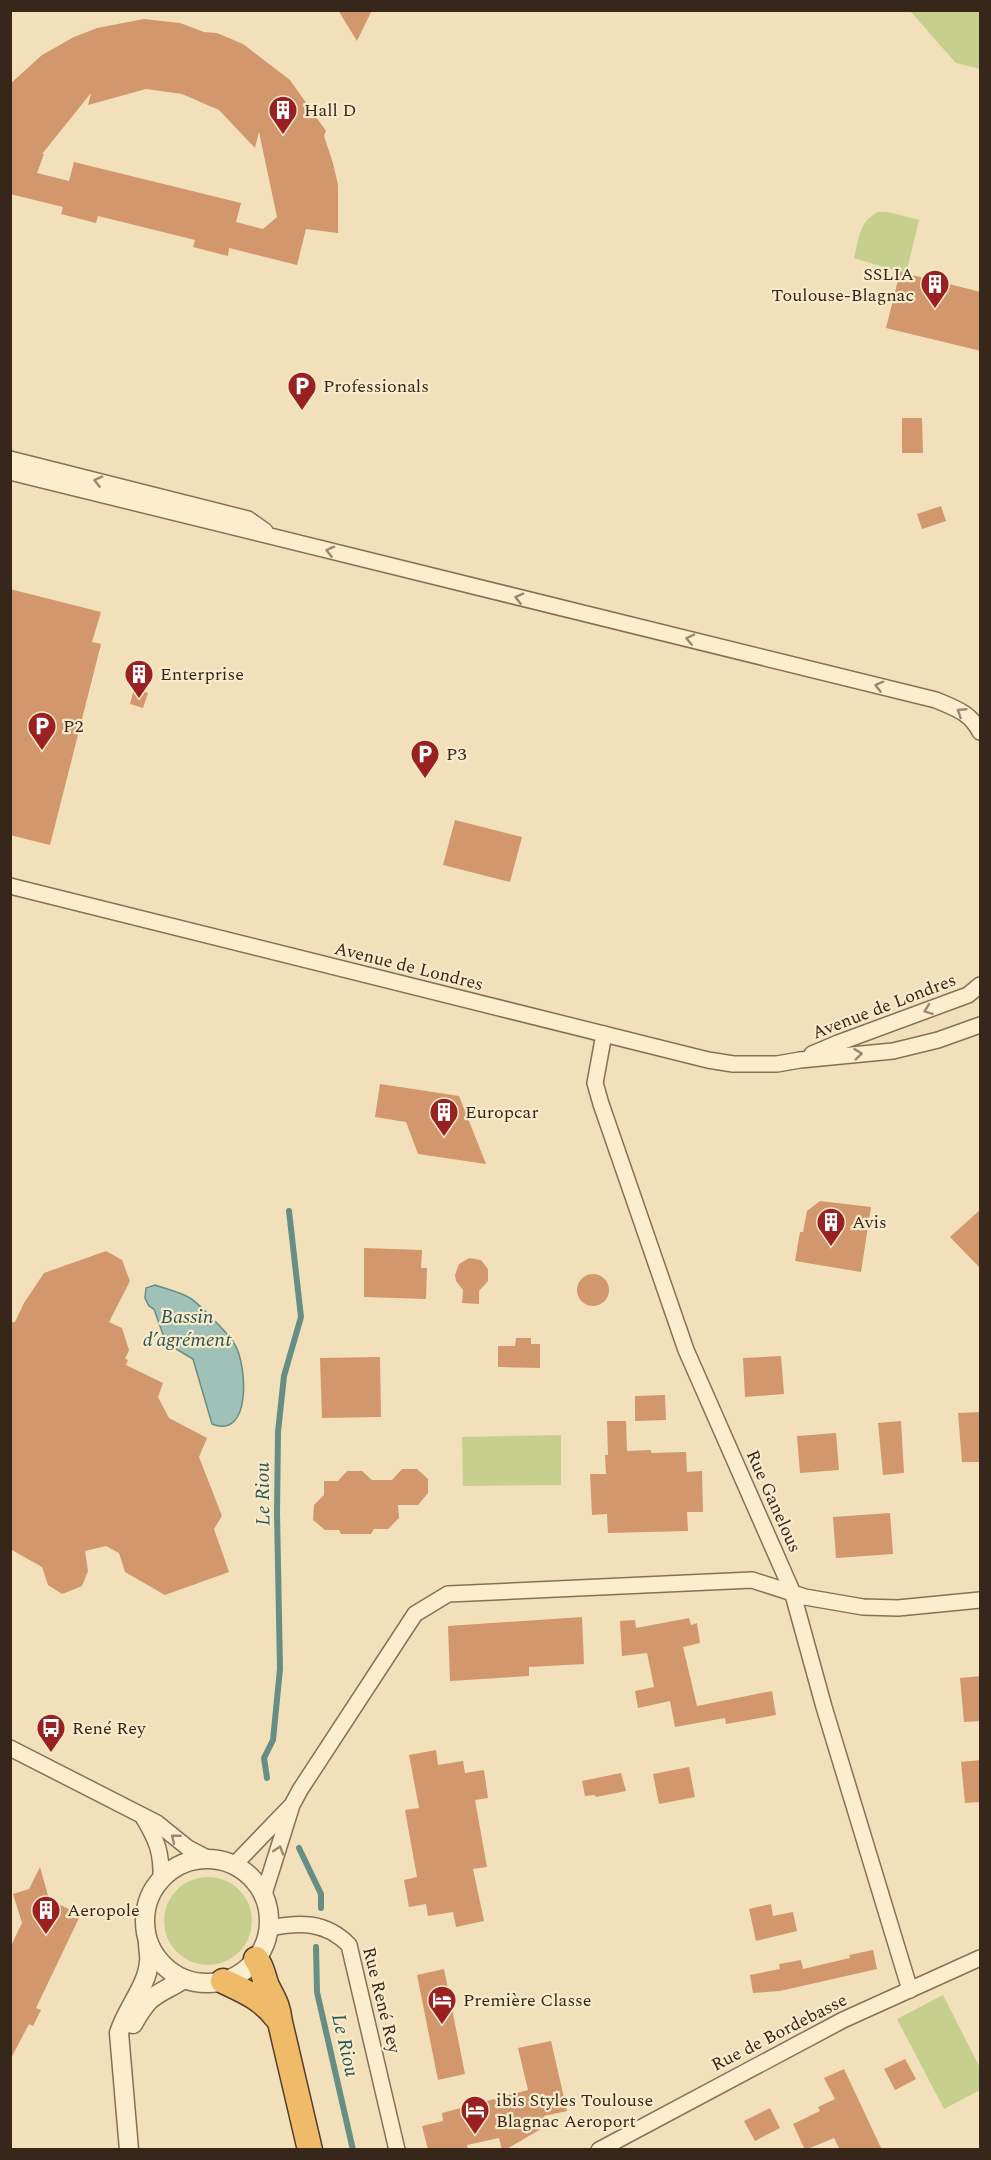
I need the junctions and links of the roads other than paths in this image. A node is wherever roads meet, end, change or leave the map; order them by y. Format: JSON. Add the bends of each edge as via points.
{"nodes":[{"id":1,"x":10,"y":459,"type":"edge"},
{"id":2,"x":10,"y":472,"type":"edge"},
{"id":3,"x":272,"y":537,"type":"junction"},
{"id":4,"x":981,"y":732,"type":"edge"},
{"id":5,"x":10,"y":886,"type":"edge"},
{"id":6,"x":981,"y":985,"type":"edge"},
{"id":7,"x":981,"y":1025,"type":"edge"},
{"id":8,"x":603,"y":1034,"type":"junction"},
{"id":9,"x":800,"y":1060,"type":"junction"},
{"id":10,"x":792,"y":1591,"type":"junction"},
{"id":11,"x":981,"y":1600,"type":"edge"},
{"id":12,"x":10,"y":1748,"type":"edge"},
{"id":13,"x":292,"y":1805,"type":"junction"},
{"id":14,"x":143,"y":1817,"type":"junction"},
{"id":15,"x":207,"y":1858,"type":"junction"},
{"id":16,"x":234,"y":1864,"type":"junction"},
{"id":17,"x":161,"y":1880,"type":"junction"},
{"id":18,"x":264,"y":1894,"type":"junction"},
{"id":19,"x":269,"y":1928,"type":"junction"},
{"id":20,"x":148,"y":1941,"type":"junction"},
{"id":21,"x":981,"y":1958,"type":"edge"},
{"id":22,"x":256,"y":1959,"type":"junction"},
{"id":23,"x":184,"y":1979,"type":"junction"},
{"id":24,"x":223,"y":1981,"type":"junction"},
{"id":25,"x":910,"y":1990,"type":"junction"},
{"id":26,"x":280,"y":2022,"type":"junction"},
{"id":27,"x":122,"y":2058,"type":"junction"},
{"id":28,"x":129,"y":2150,"type":"edge"},
{"id":29,"x":310,"y":2150,"type":"edge"},
{"id":30,"x":397,"y":2150,"type":"edge"},
{"id":31,"x":599,"y":2150,"type":"edge"}],
"edges":[{"from":3,"to":1,"type":"street","one_way":true,"via":[[248,519]]},
{"from":2,"to":3,"type":"street"},
{"from":4,"to":3,"type":"street","one_way":true,"via":[[962,710],[936,700]]},
{"from":5,"to":8,"type":"street","name":"Avenue de Londres"},
{"from":6,"to":9,"type":"street","name":"Avenue de Londres","one_way":true,"via":[[968,995]]},
{"from":9,"to":7,"type":"street","name":"Avenue de Londres","one_way":true,"via":[[893,1051]]},
{"from":8,"to":9,"type":"street","name":"Avenue de Londres","via":[[733,1064]]},
{"from":8,"to":10,"type":"street","name":"Rue Ganelous","via":[[595,1083],[638,1216],[686,1350]]},
{"from":10,"to":11,"type":"street","via":[[863,1608]]},
{"from":10,"to":13,"type":"street","via":[[752,1580],[448,1594],[415,1614]]},
{"from":10,"to":25,"type":"street","name":"Rue Ganelous"},
{"from":12,"to":14,"type":"street"},
{"from":13,"to":16,"type":"street"},
{"from":18,"to":13,"type":"street","one_way":true},
{"from":15,"to":14,"type":"street","one_way":true},
{"from":14,"to":17,"type":"street","via":[[157,1841]]},
{"from":15,"to":16,"type":"street"},
{"from":15,"to":17,"type":"street","via":[[184,1862]]},
{"from":16,"to":18,"type":"street","via":[[251,1876]]},
{"from":17,"to":20,"type":"street","via":[[145,1908]]},
{"from":18,"to":19,"type":"street"},
{"from":19,"to":22,"type":"street"},
{"from":19,"to":30,"type":"street","name":"Rue René Rey","via":[[296,1923],[327,1929],[349,1945]]},
{"from":20,"to":23,"type":"street","via":[[166,1968]]},
{"from":20,"to":27,"type":"street","via":[[149,1963],[119,2033]]},
{"from":21,"to":25,"type":"street","name":"Rue de Bordebasse"},
{"from":22,"to":24,"type":"street"},
{"from":22,"to":26,"type":"highway","via":[[278,2005]]},
{"from":23,"to":24,"type":"street"},
{"from":23,"to":27,"type":"street","via":[[147,2002],[133,2024]]},
{"from":24,"to":26,"type":"highway","via":[[253,1995]]},
{"from":25,"to":31,"type":"street","name":"Rue de Bordebasse","via":[[843,2020]]},
{"from":26,"to":29,"type":"highway"},
{"from":27,"to":28,"type":"street"}]}
